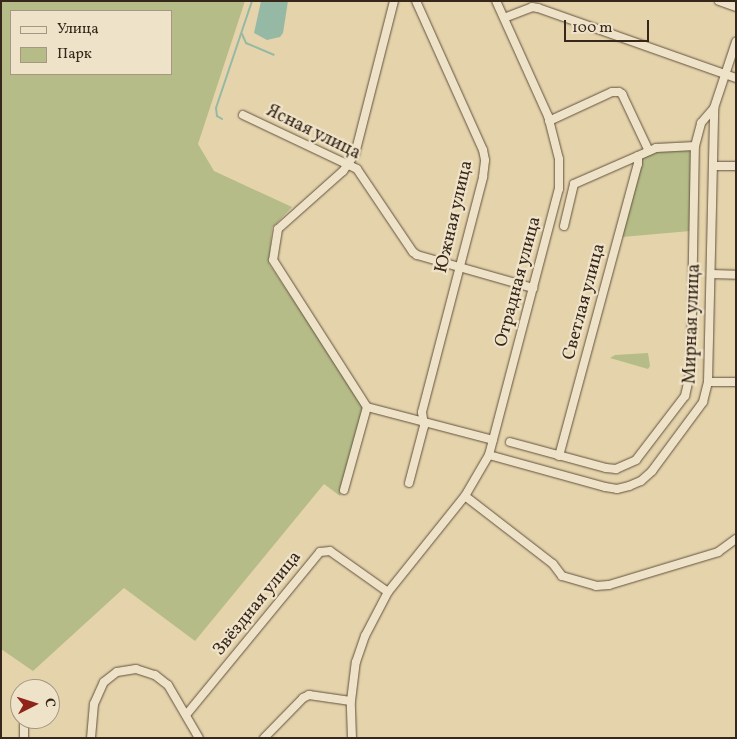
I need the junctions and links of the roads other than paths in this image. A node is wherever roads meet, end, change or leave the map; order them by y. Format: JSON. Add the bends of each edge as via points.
{"nodes":[{"id":1,"x":394,"y":1,"type":"edge"},
{"id":2,"x":416,"y":1,"type":"edge"},
{"id":3,"x":496,"y":1,"type":"edge"},
{"id":4,"x":719,"y":1,"type":"edge"},
{"id":5,"x":736,"y":7,"type":"edge"},
{"id":6,"x":504,"y":18,"type":"junction"},
{"id":7,"x":736,"y":42,"type":"edge"},
{"id":8,"x":725,"y":74,"type":"junction"},
{"id":9,"x":736,"y":78,"type":"edge"},
{"id":10,"x":714,"y":108,"type":"junction"},
{"id":11,"x":243,"y":115,"type":"dead end"},
{"id":12,"x":549,"y":121,"type":"junction"},
{"id":13,"x":695,"y":146,"type":"junction"},
{"id":14,"x":649,"y":151,"type":"junction"},
{"id":15,"x":638,"y":156,"type":"junction"},
{"id":16,"x":350,"y":164,"type":"junction"},
{"id":17,"x":713,"y":166,"type":"junction"},
{"id":18,"x":736,"y":166,"type":"edge"},
{"id":19,"x":564,"y":226,"type":"dead end"},
{"id":20,"x":459,"y":266,"type":"junction"},
{"id":21,"x":710,"y":274,"type":"junction"},
{"id":22,"x":736,"y":275,"type":"edge"},
{"id":23,"x":533,"y":288,"type":"junction"},
{"id":24,"x":708,"y":382,"type":"junction"},
{"id":25,"x":736,"y":382,"type":"edge"},
{"id":26,"x":367,"y":407,"type":"junction"},
{"id":27,"x":422,"y":421,"type":"junction"},
{"id":28,"x":493,"y":440,"type":"junction"},
{"id":29,"x":510,"y":442,"type":"dead end"},
{"id":30,"x":489,"y":455,"type":"junction"},
{"id":31,"x":559,"y":456,"type":"junction"},
{"id":32,"x":409,"y":483,"type":"dead end"},
{"id":33,"x":344,"y":490,"type":"dead end"},
{"id":34,"x":465,"y":496,"type":"junction"},
{"id":35,"x":736,"y":539,"type":"edge"},
{"id":36,"x":388,"y":592,"type":"junction"},
{"id":37,"x":351,"y":701,"type":"junction"},
{"id":38,"x":186,"y":715,"type":"junction"},
{"id":39,"x":91,"y":738,"type":"edge"},
{"id":40,"x":199,"y":738,"type":"edge"},
{"id":41,"x":264,"y":738,"type":"edge"},
{"id":42,"x":352,"y":738,"type":"edge"}],
"edges":[{"from":1,"to":16,"type":"street"},
{"from":2,"to":20,"type":"street","name":"Южная улица","via":[[485,160]]},
{"from":3,"to":6,"type":"street","name":"Отрадная улица"},
{"from":4,"to":5,"type":"street"},
{"from":6,"to":8,"type":"street","via":[[538,8]]},
{"from":6,"to":12,"type":"street","name":"Отрадная улица"},
{"from":7,"to":8,"type":"street","name":"Мирная улица"},
{"from":8,"to":9,"type":"street"},
{"from":8,"to":10,"type":"street","name":"Мирная улица"},
{"from":10,"to":13,"type":"street","name":"Мирная улица","via":[[701,123]]},
{"from":10,"to":17,"type":"street","name":"Мирная улица"},
{"from":11,"to":16,"type":"street","name":"Ясная улица"},
{"from":12,"to":14,"type":"street","via":[[612,92],[619,92]]},
{"from":12,"to":23,"type":"street","name":"Отрадная улица","via":[[559,159],[559,190]]},
{"from":13,"to":14,"type":"street"},
{"from":13,"to":31,"type":"street","name":"Мирная улица","via":[[691,369],[685,396],[636,460],[626,466],[606,468]]},
{"from":14,"to":15,"type":"street"},
{"from":15,"to":19,"type":"street","via":[[574,184]]},
{"from":15,"to":31,"type":"street","name":"Светлая улица"},
{"from":16,"to":20,"type":"street","name":"Ясная улица","via":[[360,173],[413,252]]},
{"from":16,"to":26,"type":"street","via":[[278,229],[274,255],[275,265]]},
{"from":17,"to":18,"type":"street"},
{"from":17,"to":21,"type":"street","name":"Мирная улица"},
{"from":20,"to":23,"type":"street","name":"Ясная улица"},
{"from":20,"to":27,"type":"street","name":"Южная улица"},
{"from":21,"to":22,"type":"street"},
{"from":21,"to":24,"type":"street","name":"Мирная улица"},
{"from":23,"to":28,"type":"street","name":"Отрадная улица"},
{"from":24,"to":25,"type":"street"},
{"from":24,"to":30,"type":"street","name":"Мирная улица","via":[[703,402],[652,470],[630,486],[606,488]]},
{"from":26,"to":27,"type":"street"},
{"from":26,"to":33,"type":"street"},
{"from":27,"to":28,"type":"street"},
{"from":27,"to":32,"type":"street","name":"Южная улица","via":[[424,426]]},
{"from":28,"to":30,"type":"street","name":"Отрадная улица"},
{"from":29,"to":31,"type":"street","name":"Мирная улица"},
{"from":30,"to":34,"type":"street","name":"Отрадная улица"},
{"from":34,"to":35,"type":"street","via":[[553,564],[562,576],[596,586],[609,585],[718,552]]},
{"from":34,"to":36,"type":"street","name":"Отрадная улица"},
{"from":36,"to":37,"type":"street","name":"Отрадная улица","via":[[365,636],[356,662]]},
{"from":36,"to":38,"type":"street","name":"Звёздная улица","via":[[330,551],[320,552]]},
{"from":37,"to":41,"type":"street","via":[[309,695]]},
{"from":37,"to":42,"type":"street","name":"Отрадная улица"},
{"from":38,"to":39,"type":"street","via":[[168,686],[155,675],[126,670],[110,677],[98,692]]},
{"from":38,"to":40,"type":"street"}]}
